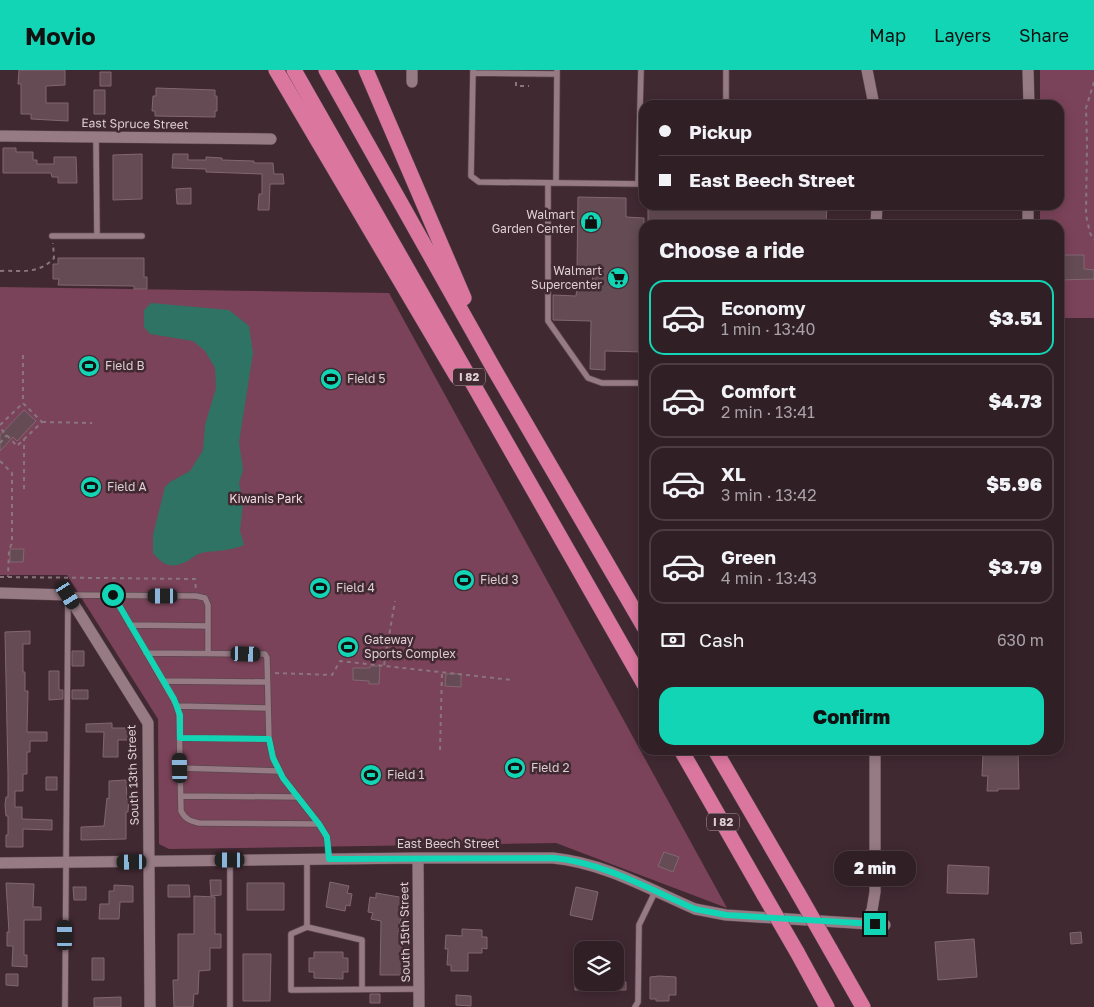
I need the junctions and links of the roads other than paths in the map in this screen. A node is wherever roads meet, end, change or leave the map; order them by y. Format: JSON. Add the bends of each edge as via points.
{"nodes":[{"id":1,"x":276,"y":70,"type":"edge"},
{"id":2,"x":294,"y":70,"type":"edge"},
{"id":3,"x":326,"y":70,"type":"edge"},
{"id":4,"x":366,"y":70,"type":"edge"},
{"id":5,"x":370,"y":70,"type":"edge"},
{"id":6,"x":641,"y":70,"type":"edge"},
{"id":7,"x":726,"y":70,"type":"edge"},
{"id":8,"x":867,"y":70,"type":"edge"},
{"id":9,"x":1028,"y":70,"type":"edge"},
{"id":10,"x":473,"y":71,"type":"edge"},
{"id":11,"x":557,"y":72,"type":"edge"},
{"id":12,"x":374,"y":86,"type":"junction"},
{"id":13,"x":641,"y":100,"type":"edge"},
{"id":14,"x":726,"y":100,"type":"edge"},
{"id":15,"x":873,"y":100,"type":"edge"},
{"id":16,"x":1029,"y":100,"type":"edge"},
{"id":17,"x":0,"y":136,"type":"edge"},
{"id":18,"x":96,"y":137,"type":"junction"},
{"id":19,"x":271,"y":139,"type":"dead end"},
{"id":20,"x":548,"y":183,"type":"junction"},
{"id":21,"x":556,"y":183,"type":"junction"},
{"id":22,"x":639,"y":184,"type":"edge"},
{"id":23,"x":52,"y":236,"type":"road end"},
{"id":24,"x":97,"y":236,"type":"junction"},
{"id":25,"x":142,"y":236,"type":"dead end"},
{"id":26,"x":494,"y":369,"type":"junction"},
{"id":27,"x":639,"y":383,"type":"edge"},
{"id":28,"x":566,"y":548,"type":"junction"},
{"id":29,"x":0,"y":593,"type":"edge"},
{"id":30,"x":68,"y":595,"type":"junction"},
{"id":31,"x":113,"y":595,"type":"junction"},
{"id":32,"x":639,"y":618,"type":"edge"},
{"id":33,"x":130,"y":625,"type":"junction"},
{"id":34,"x":208,"y":626,"type":"junction"},
{"id":35,"x":146,"y":653,"type":"junction"},
{"id":36,"x":208,"y":653,"type":"junction"},
{"id":37,"x":639,"y":675,"type":"edge"},
{"id":38,"x":163,"y":681,"type":"junction"},
{"id":39,"x":268,"y":682,"type":"junction"},
{"id":40,"x":177,"y":706,"type":"junction"},
{"id":41,"x":268,"y":708,"type":"junction"},
{"id":42,"x":180,"y":738,"type":"junction"},
{"id":43,"x":269,"y":739,"type":"junction"},
{"id":44,"x":684,"y":755,"type":"edge"},
{"id":45,"x":718,"y":755,"type":"edge"},
{"id":46,"x":875,"y":755,"type":"edge"},
{"id":47,"x":180,"y":768,"type":"junction"},
{"id":48,"x":279,"y":770,"type":"junction"},
{"id":49,"x":181,"y":796,"type":"junction"},
{"id":50,"x":298,"y":797,"type":"junction"},
{"id":51,"x":319,"y":824,"type":"junction"},
{"id":52,"x":418,"y":858,"type":"junction"},
{"id":53,"x":307,"y":859,"type":"junction"},
{"id":54,"x":329,"y":859,"type":"junction"},
{"id":55,"x":230,"y":860,"type":"junction"},
{"id":56,"x":149,"y":861,"type":"junction"},
{"id":57,"x":66,"y":862,"type":"junction"},
{"id":58,"x":0,"y":863,"type":"edge"},
{"id":59,"x":655,"y":892,"type":"junction"},
{"id":60,"x":865,"y":923,"type":"junction"},
{"id":61,"x":885,"y":925,"type":"dead end"},
{"id":62,"x":307,"y":927,"type":"junction"},
{"id":63,"x":362,"y":989,"type":"junction"},
{"id":64,"x":419,"y":989,"type":"junction"},
{"id":65,"x":65,"y":1007,"type":"edge"},
{"id":66,"x":150,"y":1007,"type":"edge"},
{"id":67,"x":230,"y":1007,"type":"edge"},
{"id":68,"x":419,"y":1007,"type":"edge"},
{"id":69,"x":635,"y":1007,"type":"edge"},
{"id":70,"x":827,"y":1007,"type":"edge"},
{"id":71,"x":863,"y":1007,"type":"edge"}],
"edges":[{"from":1,"to":28,"type":"highway","via":[[445,357]]},
{"from":2,"to":28,"type":"highway","number":"I 82"},
{"from":3,"to":26,"type":"highway","number":"I 82"},
{"from":4,"to":12,"type":"highway"},
{"from":5,"to":12,"type":"highway"},
{"from":6,"to":13,"type":"lane"},
{"from":7,"to":14,"type":"lane"},
{"from":8,"to":15,"type":"street"},
{"from":9,"to":16,"type":"street"},
{"from":10,"to":11,"type":"lane"},
{"from":10,"to":20,"type":"lane","via":[[471,176],[479,182]]},
{"from":11,"to":21,"type":"lane"},
{"from":12,"to":26,"type":"highway"},
{"from":17,"to":18,"type":"street","name":"East Spruce Street"},
{"from":18,"to":19,"type":"street","name":"East Spruce Street"},
{"from":18,"to":24,"type":"lane"},
{"from":20,"to":21,"type":"lane"},
{"from":20,"to":27,"type":"lane","via":[[548,321],[588,378],[602,382]]},
{"from":21,"to":22,"type":"lane"},
{"from":23,"to":24,"type":"lane"},
{"from":24,"to":25,"type":"lane"},
{"from":26,"to":32,"type":"highway","number":"I 82"},
{"from":28,"to":37,"type":"highway","number":"I 82"},
{"from":29,"to":30,"type":"street"},
{"from":30,"to":31,"type":"lane"},
{"from":30,"to":56,"type":"street","name":"South 13th Street","via":[[148,723]]},
{"from":30,"to":57,"type":"lane"},
{"from":31,"to":33,"type":"lane"},
{"from":31,"to":34,"type":"lane","via":[[205,598]]},
{"from":33,"to":34,"type":"lane"},
{"from":33,"to":35,"type":"lane"},
{"from":34,"to":36,"type":"lane"},
{"from":35,"to":36,"type":"lane"},
{"from":35,"to":38,"type":"lane"},
{"from":36,"to":39,"type":"lane","via":[[265,654]]},
{"from":38,"to":39,"type":"lane"},
{"from":38,"to":40,"type":"lane"},
{"from":39,"to":41,"type":"lane"},
{"from":40,"to":41,"type":"lane"},
{"from":40,"to":42,"type":"lane"},
{"from":41,"to":43,"type":"lane"},
{"from":42,"to":43,"type":"lane"},
{"from":42,"to":47,"type":"lane"},
{"from":43,"to":48,"type":"lane"},
{"from":44,"to":70,"type":"highway","number":"I 82","bridge":true},
{"from":45,"to":71,"type":"highway","number":"I 82","bridge":true},
{"from":46,"to":60,"type":"street","via":[[874,892],[872,910]]},
{"from":47,"to":48,"type":"lane"},
{"from":47,"to":49,"type":"lane"},
{"from":48,"to":50,"type":"lane"},
{"from":49,"to":50,"type":"lane"},
{"from":49,"to":51,"type":"lane","via":[[183,816],[199,823]]},
{"from":50,"to":51,"type":"lane"},
{"from":51,"to":54,"type":"lane","via":[[327,837]]},
{"from":52,"to":54,"type":"street","name":"East Beech Street"},
{"from":52,"to":59,"type":"street","name":"East Beech Street","via":[[574,860]]},
{"from":52,"to":64,"type":"street","name":"South 15th Street"},
{"from":53,"to":54,"type":"street","name":"East Beech Street"},
{"from":53,"to":55,"type":"street","name":"East Beech Street"},
{"from":53,"to":62,"type":"lane"},
{"from":55,"to":56,"type":"street","name":"East Beech Street"},
{"from":55,"to":67,"type":"lane"},
{"from":56,"to":57,"type":"street","name":"East Beech Street"},
{"from":56,"to":66,"type":"street","name":"South 13th Street"},
{"from":57,"to":58,"type":"street","name":"East Beech Street"},
{"from":57,"to":65,"type":"lane"},
{"from":59,"to":60,"type":"street","name":"East Beech Street","via":[[695,909],[726,915]]},
{"from":59,"to":69,"type":"lane","via":[[639,925],[638,1002]]},
{"from":60,"to":61,"type":"street","name":"East Beech Street"},
{"from":62,"to":63,"type":"lane","via":[[362,940]]},
{"from":62,"to":63,"type":"lane","via":[[291,934],[290,990]]},
{"from":63,"to":64,"type":"lane"},
{"from":64,"to":68,"type":"street","name":"South 15th Street"}]}
